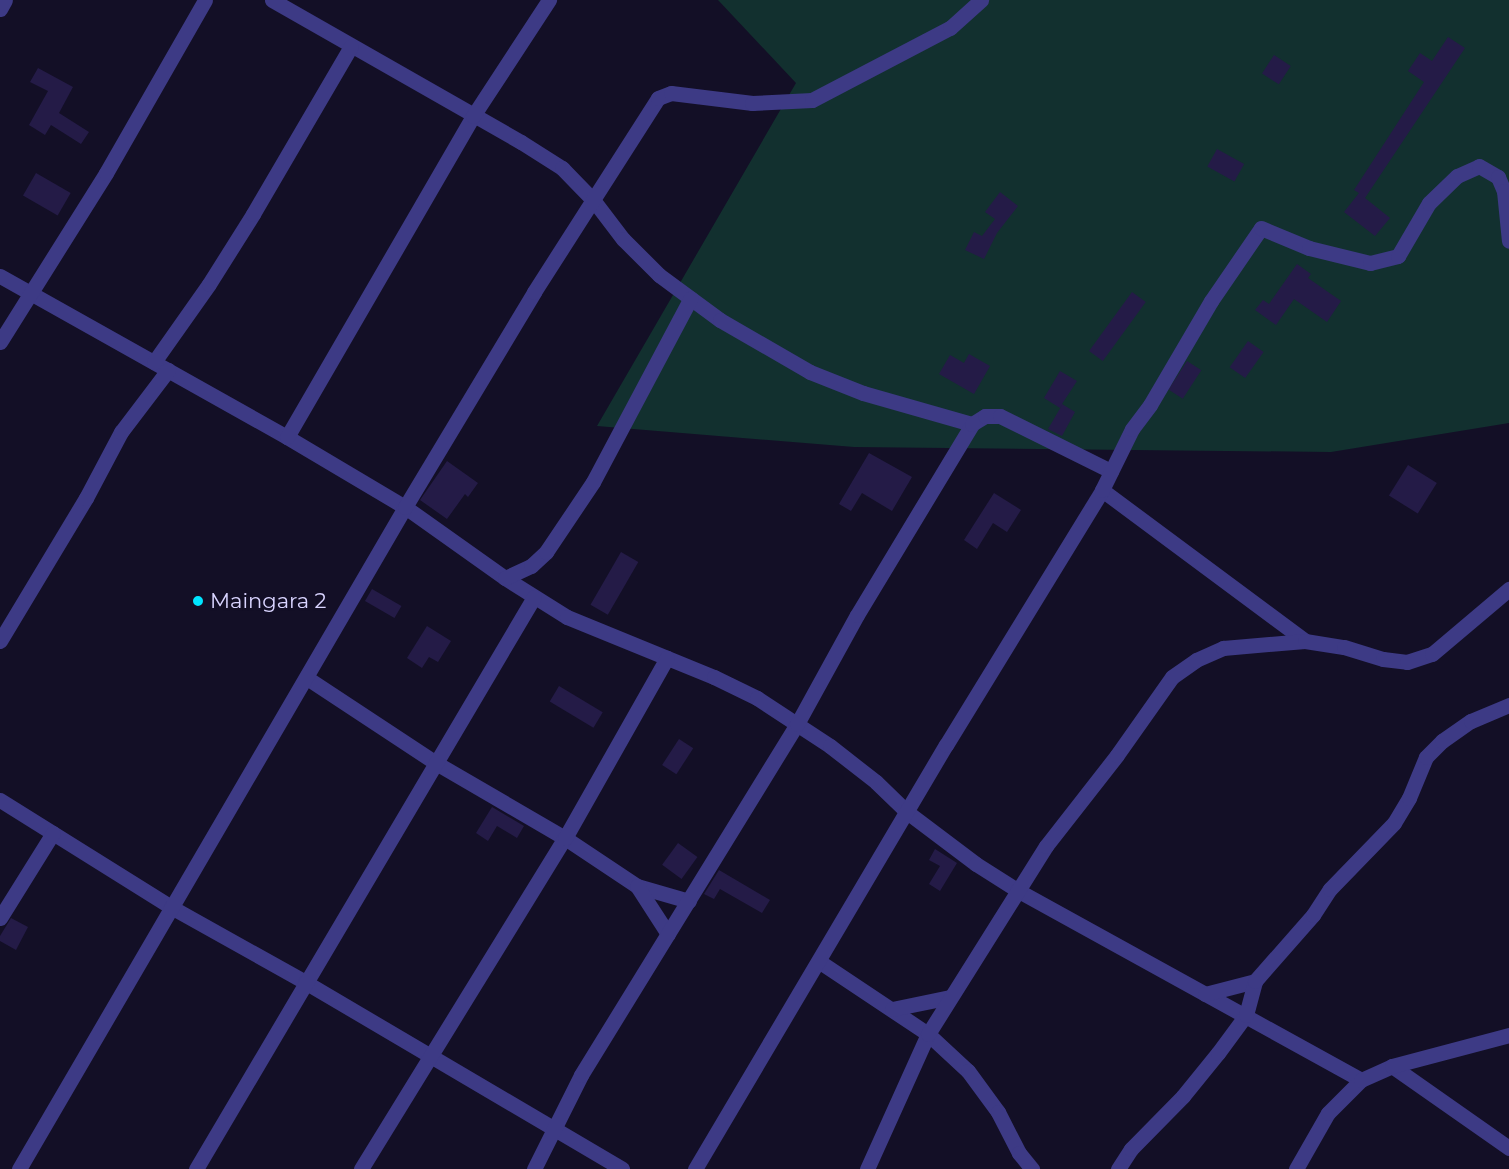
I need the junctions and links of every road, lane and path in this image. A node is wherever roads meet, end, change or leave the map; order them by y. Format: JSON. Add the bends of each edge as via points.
{"nodes":[{"id":1,"x":5,"y":0,"type":"edge"},
{"id":2,"x":205,"y":0,"type":"edge"},
{"id":3,"x":272,"y":0,"type":"edge"},
{"id":4,"x":549,"y":0,"type":"edge"},
{"id":5,"x":981,"y":0,"type":"edge"},
{"id":6,"x":0,"y":9,"type":"edge"},
{"id":7,"x":351,"y":46,"type":"junction"},
{"id":8,"x":474,"y":116,"type":"junction"},
{"id":9,"x":594,"y":201,"type":"junction"},
{"id":10,"x":1509,"y":241,"type":"edge"},
{"id":11,"x":0,"y":276,"type":"edge"},
{"id":12,"x":29,"y":293,"type":"junction"},
{"id":13,"x":691,"y":298,"type":"junction"},
{"id":14,"x":0,"y":342,"type":"edge"},
{"id":15,"x":161,"y":366,"type":"junction"},
{"id":16,"x":972,"y":424,"type":"junction"},
{"id":17,"x":287,"y":436,"type":"junction"},
{"id":18,"x":1111,"y":471,"type":"junction"},
{"id":19,"x":1102,"y":490,"type":"junction"},
{"id":20,"x":405,"y":507,"type":"junction"},
{"id":21,"x":505,"y":578,"type":"junction"},
{"id":22,"x":1509,"y":590,"type":"edge"},
{"id":23,"x":534,"y":597,"type":"junction"},
{"id":24,"x":0,"y":641,"type":"edge"},
{"id":25,"x":1305,"y":641,"type":"junction"},
{"id":26,"x":667,"y":658,"type":"junction"},
{"id":27,"x":307,"y":678,"type":"junction"},
{"id":28,"x":1509,"y":705,"type":"edge"},
{"id":29,"x":797,"y":724,"type":"junction"},
{"id":30,"x":436,"y":764,"type":"junction"},
{"id":31,"x":0,"y":800,"type":"edge"},
{"id":32,"x":907,"y":812,"type":"junction"},
{"id":33,"x":53,"y":833,"type":"junction"},
{"id":34,"x":565,"y":838,"type":"junction"},
{"id":35,"x":637,"y":886,"type":"junction"},
{"id":36,"x":1017,"y":890,"type":"junction"},
{"id":37,"x":689,"y":901,"type":"junction"},
{"id":38,"x":171,"y":907,"type":"junction"},
{"id":39,"x":0,"y":918,"type":"edge"},
{"id":40,"x":668,"y":934,"type":"junction"},
{"id":41,"x":820,"y":962,"type":"junction"},
{"id":42,"x":1255,"y":981,"type":"junction"},
{"id":43,"x":305,"y":982,"type":"junction"},
{"id":44,"x":1205,"y":993,"type":"junction"},
{"id":45,"x":950,"y":997,"type":"junction"},
{"id":46,"x":892,"y":1009,"type":"junction"},
{"id":47,"x":1246,"y":1015,"type":"junction"},
{"id":48,"x":928,"y":1034,"type":"junction"},
{"id":49,"x":1509,"y":1035,"type":"edge"},
{"id":50,"x":429,"y":1057,"type":"junction"},
{"id":51,"x":1392,"y":1066,"type":"junction"},
{"id":52,"x":1361,"y":1080,"type":"junction"},
{"id":53,"x":555,"y":1129,"type":"junction"},
{"id":54,"x":1509,"y":1148,"type":"edge"},
{"id":55,"x":19,"y":1169,"type":"edge"},
{"id":56,"x":196,"y":1169,"type":"edge"},
{"id":57,"x":361,"y":1169,"type":"edge"},
{"id":58,"x":534,"y":1169,"type":"edge"},
{"id":59,"x":622,"y":1169,"type":"edge"},
{"id":60,"x":695,"y":1169,"type":"edge"},
{"id":61,"x":867,"y":1169,"type":"edge"},
{"id":62,"x":1032,"y":1169,"type":"edge"},
{"id":63,"x":1118,"y":1169,"type":"edge"},
{"id":64,"x":1296,"y":1169,"type":"edge"}],
"edges":[{"from":1,"to":6,"type":"street"},
{"from":2,"to":12,"type":"street","via":[[106,173]]},
{"from":3,"to":7,"type":"street"},
{"from":4,"to":8,"type":"street"},
{"from":5,"to":9,"type":"street","via":[[950,28],[812,100],[752,103],[663,94]]},
{"from":7,"to":8,"type":"street"},
{"from":7,"to":15,"type":"street"},
{"from":8,"to":9,"type":"street","via":[[562,168]]},
{"from":8,"to":17,"type":"street"},
{"from":9,"to":13,"type":"street","via":[[623,239],[659,275]]},
{"from":9,"to":20,"type":"street","via":[[534,292]]},
{"from":10,"to":18,"type":"street","via":[[1504,191],[1498,177],[1479,166],[1457,176],[1429,202],[1398,256],[1370,263],[1309,248],[1261,228],[1131,429]]},
{"from":11,"to":12,"type":"street"},
{"from":12,"to":14,"type":"street"},
{"from":12,"to":15,"type":"street"},
{"from":13,"to":16,"type":"street","via":[[720,320],[810,372],[863,393]]},
{"from":13,"to":21,"type":"street","via":[[593,482],[546,552],[531,566]]},
{"from":15,"to":17,"type":"street"},
{"from":15,"to":24,"type":"street"},
{"from":16,"to":18,"type":"street","via":[[985,416],[1000,416]]},
{"from":16,"to":29,"type":"street","via":[[857,615]]},
{"from":17,"to":20,"type":"street"},
{"from":18,"to":19,"type":"street"},
{"from":19,"to":25,"type":"street"},
{"from":19,"to":32,"type":"street"},
{"from":20,"to":21,"type":"street"},
{"from":20,"to":27,"type":"street"},
{"from":21,"to":23,"type":"street"},
{"from":22,"to":25,"type":"street","via":[[1432,654],[1407,662]]},
{"from":23,"to":26,"type":"street","via":[[567,617]]},
{"from":23,"to":30,"type":"street"},
{"from":25,"to":36,"type":"street","via":[[1223,648],[1172,677]]},
{"from":26,"to":29,"type":"street","via":[[757,698]]},
{"from":26,"to":34,"type":"street"},
{"from":27,"to":30,"type":"street"},
{"from":27,"to":38,"type":"street"},
{"from":28,"to":42,"type":"street","via":[[1471,721],[1426,757],[1394,823],[1330,889],[1308,921]]},
{"from":29,"to":32,"type":"street","via":[[876,782]]},
{"from":29,"to":37,"type":"street"},
{"from":30,"to":34,"type":"street"},
{"from":30,"to":43,"type":"street"},
{"from":31,"to":33,"type":"street"},
{"from":32,"to":36,"type":"street"},
{"from":32,"to":41,"type":"street"},
{"from":33,"to":38,"type":"street"},
{"from":33,"to":39,"type":"street"},
{"from":34,"to":35,"type":"street"},
{"from":34,"to":50,"type":"street"},
{"from":35,"to":37,"type":"street"},
{"from":35,"to":40,"type":"street"},
{"from":36,"to":44,"type":"street"},
{"from":36,"to":45,"type":"street"},
{"from":37,"to":40,"type":"street"},
{"from":38,"to":43,"type":"street"},
{"from":38,"to":55,"type":"street"},
{"from":40,"to":53,"type":"street","via":[[581,1076]]},
{"from":41,"to":46,"type":"street"},
{"from":41,"to":60,"type":"street"},
{"from":42,"to":44,"type":"street"},
{"from":42,"to":47,"type":"street"},
{"from":43,"to":50,"type":"street"},
{"from":43,"to":56,"type":"street"},
{"from":44,"to":47,"type":"street"},
{"from":45,"to":46,"type":"street"},
{"from":45,"to":48,"type":"street"},
{"from":46,"to":48,"type":"street"},
{"from":47,"to":52,"type":"street"},
{"from":47,"to":63,"type":"street","via":[[1197,1079],[1131,1149]]},
{"from":48,"to":61,"type":"street"},
{"from":48,"to":62,"type":"street","via":[[968,1071]]},
{"from":49,"to":51,"type":"street"},
{"from":50,"to":53,"type":"street"},
{"from":50,"to":57,"type":"street"},
{"from":51,"to":52,"type":"street"},
{"from":51,"to":54,"type":"street"},
{"from":52,"to":64,"type":"street","via":[[1328,1113]]},
{"from":53,"to":58,"type":"street"},
{"from":53,"to":59,"type":"street"}]}
